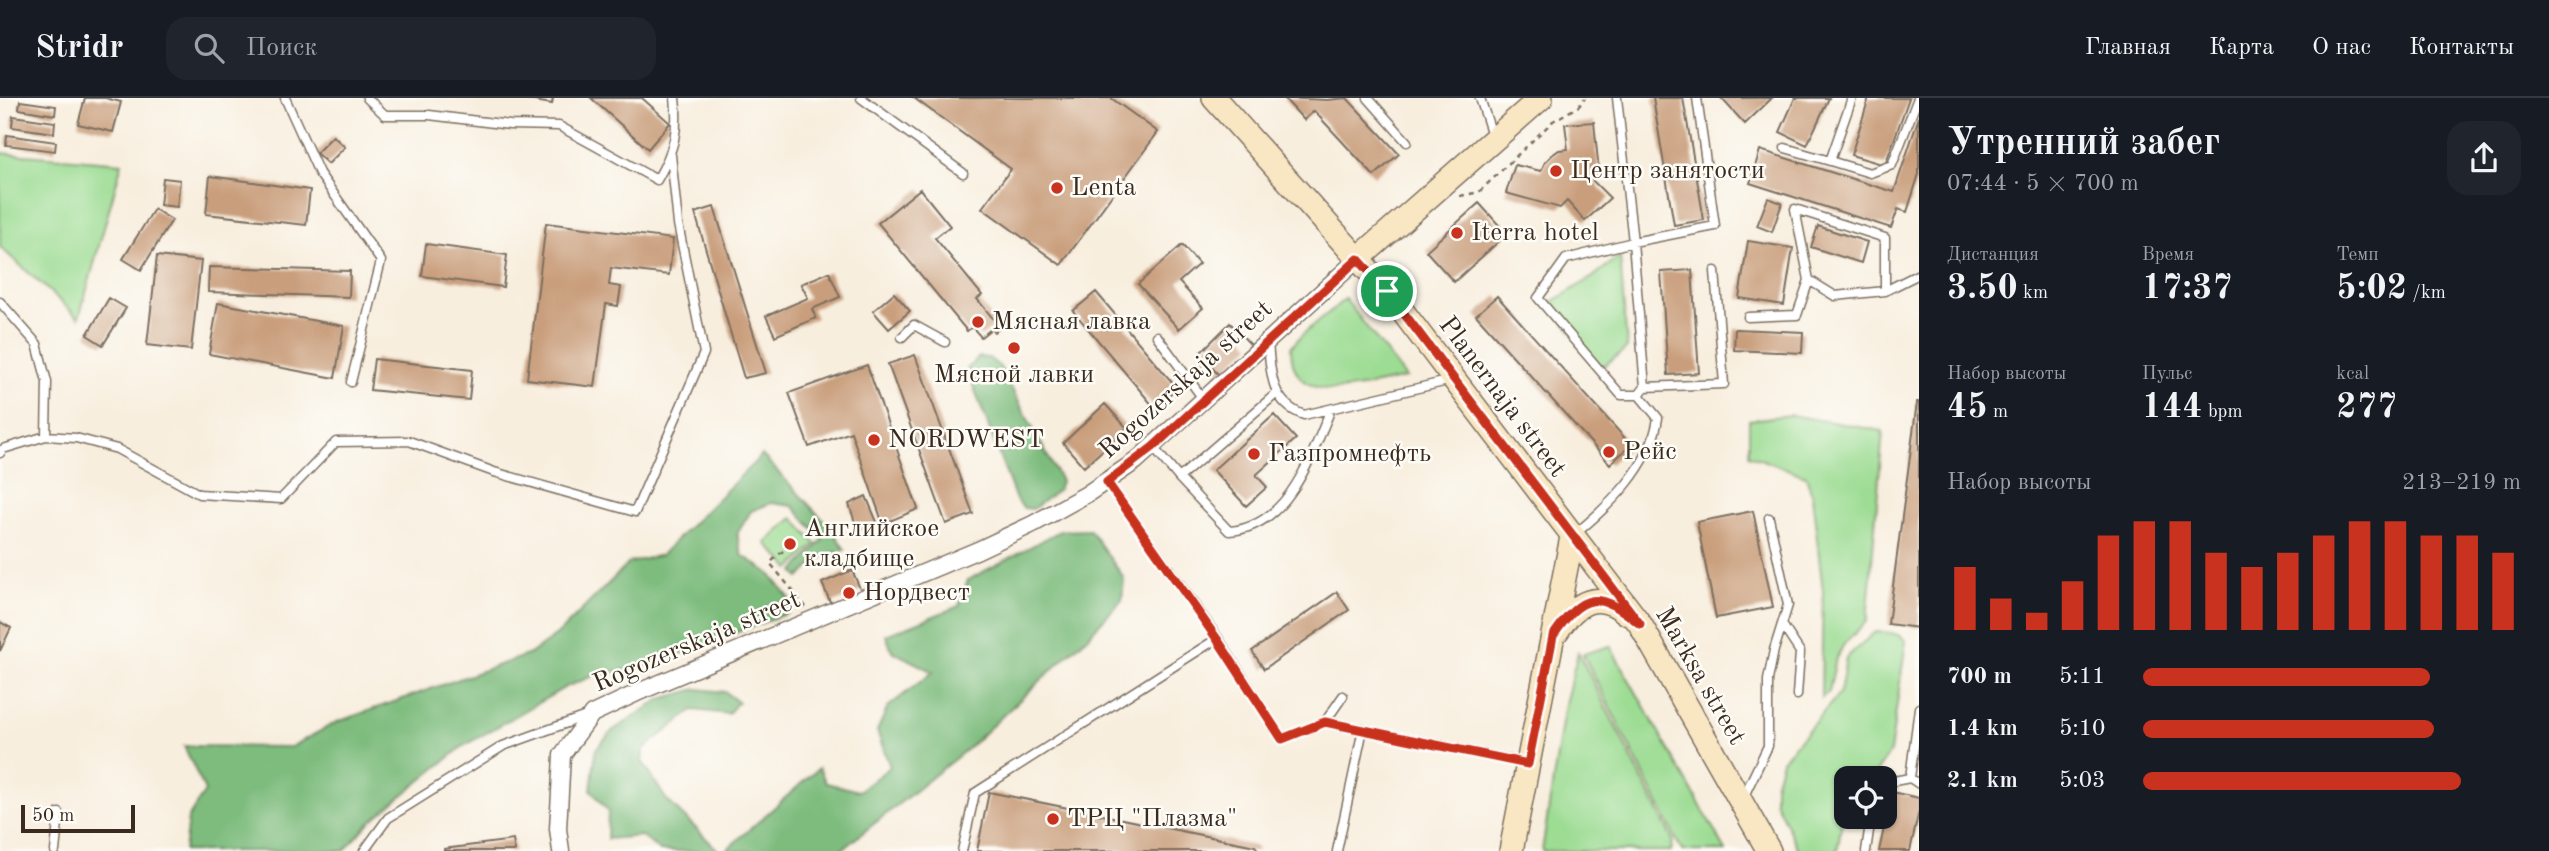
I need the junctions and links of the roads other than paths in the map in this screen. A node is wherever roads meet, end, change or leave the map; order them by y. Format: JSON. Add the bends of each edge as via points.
{"nodes":[{"id":1,"x":285,"y":98,"type":"edge"},
{"id":2,"x":367,"y":98,"type":"edge"},
{"id":3,"x":675,"y":98,"type":"edge"},
{"id":4,"x":861,"y":98,"type":"edge"},
{"id":5,"x":1214,"y":98,"type":"edge"},
{"id":6,"x":1368,"y":98,"type":"edge"},
{"id":7,"x":1480,"y":98,"type":"edge"},
{"id":8,"x":1541,"y":98,"type":"edge"},
{"id":9,"x":1616,"y":98,"type":"edge"},
{"id":10,"x":1697,"y":98,"type":"edge"},
{"id":11,"x":1852,"y":98,"type":"edge"},
{"id":12,"x":1918,"y":98,"type":"edge"},
{"id":13,"x":1493,"y":139,"type":"junction"},
{"id":14,"x":1407,"y":142,"type":"dead end"},
{"id":15,"x":1785,"y":148,"type":"dead end"},
{"id":16,"x":671,"y":155,"type":"junction"},
{"id":17,"x":1830,"y":161,"type":"junction"},
{"id":18,"x":963,"y":173,"type":"dead end"},
{"id":19,"x":1633,"y":242,"type":"junction"},
{"id":20,"x":1358,"y":259,"type":"junction"},
{"id":21,"x":1716,"y":271,"type":"dead end"},
{"id":22,"x":1919,"y":274,"type":"edge"},
{"id":23,"x":1809,"y":280,"type":"junction"},
{"id":24,"x":1885,"y":291,"type":"junction"},
{"id":25,"x":0,"y":302,"type":"edge"},
{"id":26,"x":1748,"y":317,"type":"dead end"},
{"id":27,"x":1157,"y":336,"type":"dead end"},
{"id":28,"x":902,"y":337,"type":"dead end"},
{"id":29,"x":1268,"y":341,"type":"junction"},
{"id":30,"x":945,"y":342,"type":"dead end"},
{"id":31,"x":1454,"y":379,"type":"junction"},
{"id":32,"x":351,"y":382,"type":"dead end"},
{"id":33,"x":1645,"y":387,"type":"junction"},
{"id":34,"x":1277,"y":393,"type":"junction"},
{"id":35,"x":1639,"y":395,"type":"junction"},
{"id":36,"x":1205,"y":400,"type":"junction"},
{"id":37,"x":1331,"y":409,"type":"junction"},
{"id":38,"x":46,"y":436,"type":"junction"},
{"id":39,"x":1153,"y":447,"type":"junction"},
{"id":40,"x":0,"y":453,"type":"edge"},
{"id":41,"x":1179,"y":478,"type":"junction"},
{"id":42,"x":1107,"y":482,"type":"junction"},
{"id":43,"x":1769,"y":518,"type":"dead end"},
{"id":44,"x":1572,"y":537,"type":"junction"},
{"id":45,"x":1614,"y":590,"type":"junction"},
{"id":46,"x":1640,"y":624,"type":"junction"},
{"id":47,"x":1556,"y":626,"type":"junction"},
{"id":48,"x":1783,"y":626,"type":"junction"},
{"id":49,"x":1217,"y":639,"type":"junction"},
{"id":50,"x":1797,"y":695,"type":"dead end"},
{"id":51,"x":1343,"y":696,"type":"dead end"},
{"id":52,"x":1919,"y":708,"type":"edge"},
{"id":53,"x":592,"y":714,"type":"junction"},
{"id":54,"x":1325,"y":722,"type":"junction"},
{"id":55,"x":1363,"y":729,"type":"junction"},
{"id":56,"x":1528,"y":764,"type":"junction"},
{"id":57,"x":1909,"y":778,"type":"junction"},
{"id":58,"x":1897,"y":780,"type":"edge"},
{"id":59,"x":1919,"y":785,"type":"edge"},
{"id":60,"x":1741,"y":803,"type":"junction"},
{"id":61,"x":59,"y":813,"type":"dead end"},
{"id":62,"x":1869,"y":829,"type":"edge"},
{"id":63,"x":55,"y":851,"type":"edge"},
{"id":64,"x":364,"y":851,"type":"edge"},
{"id":65,"x":561,"y":851,"type":"edge"},
{"id":66,"x":962,"y":851,"type":"edge"},
{"id":67,"x":1337,"y":851,"type":"edge"},
{"id":68,"x":1511,"y":851,"type":"edge"},
{"id":69,"x":1769,"y":851,"type":"edge"},
{"id":70,"x":1866,"y":851,"type":"edge"}],
"edges":[{"from":1,"to":32,"type":"lane","via":[[319,173],[381,261]]},
{"from":2,"to":16,"type":"lane","via":[[385,115],[559,126],[657,180]]},
{"from":3,"to":16,"type":"lane","via":[[678,123]]},
{"from":4,"to":18,"type":"lane"},
{"from":5,"to":20,"type":"main road","name":"Planernaja street"},
{"from":6,"to":14,"type":"lane"},
{"from":7,"to":13,"type":"lane"},
{"from":8,"to":13,"type":"main road"},
{"from":9,"to":19,"type":"lane"},
{"from":10,"to":19,"type":"lane","via":[[1716,226]]},
{"from":11,"to":17,"type":"lane"},
{"from":12,"to":17,"type":"lane","via":[[1892,165],[1870,173]]},
{"from":13,"to":20,"type":"main road"},
{"from":15,"to":17,"type":"lane"},
{"from":16,"to":38,"type":"lane","via":[[678,224],[704,353],[635,512],[494,472],[409,441],[336,442],[281,499],[199,494],[117,449]]},
{"from":19,"to":33,"type":"lane"},
{"from":19,"to":35,"type":"lane","via":[[1566,259],[1538,298],[1621,395]]},
{"from":20,"to":29,"type":"street","name":"Rogozerskaja street"},
{"from":20,"to":31,"type":"main road","name":"Planernaja street"},
{"from":21,"to":33,"type":"lane","via":[[1724,384]]},
{"from":22,"to":24,"type":"lane"},
{"from":23,"to":24,"type":"lane","via":[[1835,296]]},
{"from":23,"to":24,"type":"lane","via":[[1796,209],[1885,238]]},
{"from":23,"to":26,"type":"lane","via":[[1797,315]]},
{"from":25,"to":38,"type":"lane","via":[[37,344],[47,382]]},
{"from":27,"to":36,"type":"lane"},
{"from":28,"to":30,"type":"lane","via":[[914,325]]},
{"from":29,"to":34,"type":"lane"},
{"from":29,"to":36,"type":"street","name":"Rogozerskaja street"},
{"from":31,"to":37,"type":"lane"},
{"from":31,"to":44,"type":"main road","name":"Planernaja street"},
{"from":33,"to":35,"type":"lane"},
{"from":34,"to":37,"type":"lane","via":[[1284,405],[1304,415]]},
{"from":34,"to":41,"type":"lane"},
{"from":35,"to":44,"type":"lane","via":[[1658,418],[1656,432],[1618,496]]},
{"from":36,"to":39,"type":"street","name":"Rogozerskaja street"},
{"from":37,"to":41,"type":"lane","via":[[1305,471],[1289,496],[1247,530],[1229,531]]},
{"from":38,"to":40,"type":"lane"},
{"from":39,"to":41,"type":"lane"},
{"from":39,"to":42,"type":"street","name":"Rogozerskaja street"},
{"from":42,"to":49,"type":"lane"},
{"from":42,"to":53,"type":"street","name":"Rogozerskaja street","via":[[978,550]]},
{"from":43,"to":48,"type":"lane","via":[[1788,605]]},
{"from":44,"to":45,"type":"main road","name":"Marksa street"},
{"from":44,"to":47,"type":"main road"},
{"from":45,"to":46,"type":"main road","name":"Marksa street"},
{"from":45,"to":47,"type":"main road","via":[[1601,584],[1585,586],[1566,598]]},
{"from":46,"to":47,"type":"main road","via":[[1610,601],[1597,600],[1588,601]]},
{"from":46,"to":60,"type":"main road","name":"Marksa street"},
{"from":47,"to":56,"type":"main road"},
{"from":48,"to":50,"type":"lane","via":[[1800,652]]},
{"from":48,"to":60,"type":"lane","via":[[1768,680],[1768,746]]},
{"from":49,"to":54,"type":"lane","via":[[1282,739]]},
{"from":49,"to":66,"type":"lane","via":[[975,793]]},
{"from":51,"to":54,"type":"lane"},
{"from":52,"to":57,"type":"lane"},
{"from":53,"to":64,"type":"lane","via":[[503,746],[388,818]]},
{"from":53,"to":65,"type":"street","name":"Rogozerskaja street","via":[[562,755]]},
{"from":54,"to":55,"type":"lane"},
{"from":55,"to":56,"type":"lane"},
{"from":55,"to":67,"type":"lane"},
{"from":56,"to":68,"type":"main road"},
{"from":57,"to":58,"type":"lane"},
{"from":57,"to":59,"type":"lane"},
{"from":60,"to":69,"type":"main road","name":"Marksa street"},
{"from":61,"to":63,"type":"lane"},
{"from":62,"to":70,"type":"lane"}]}
